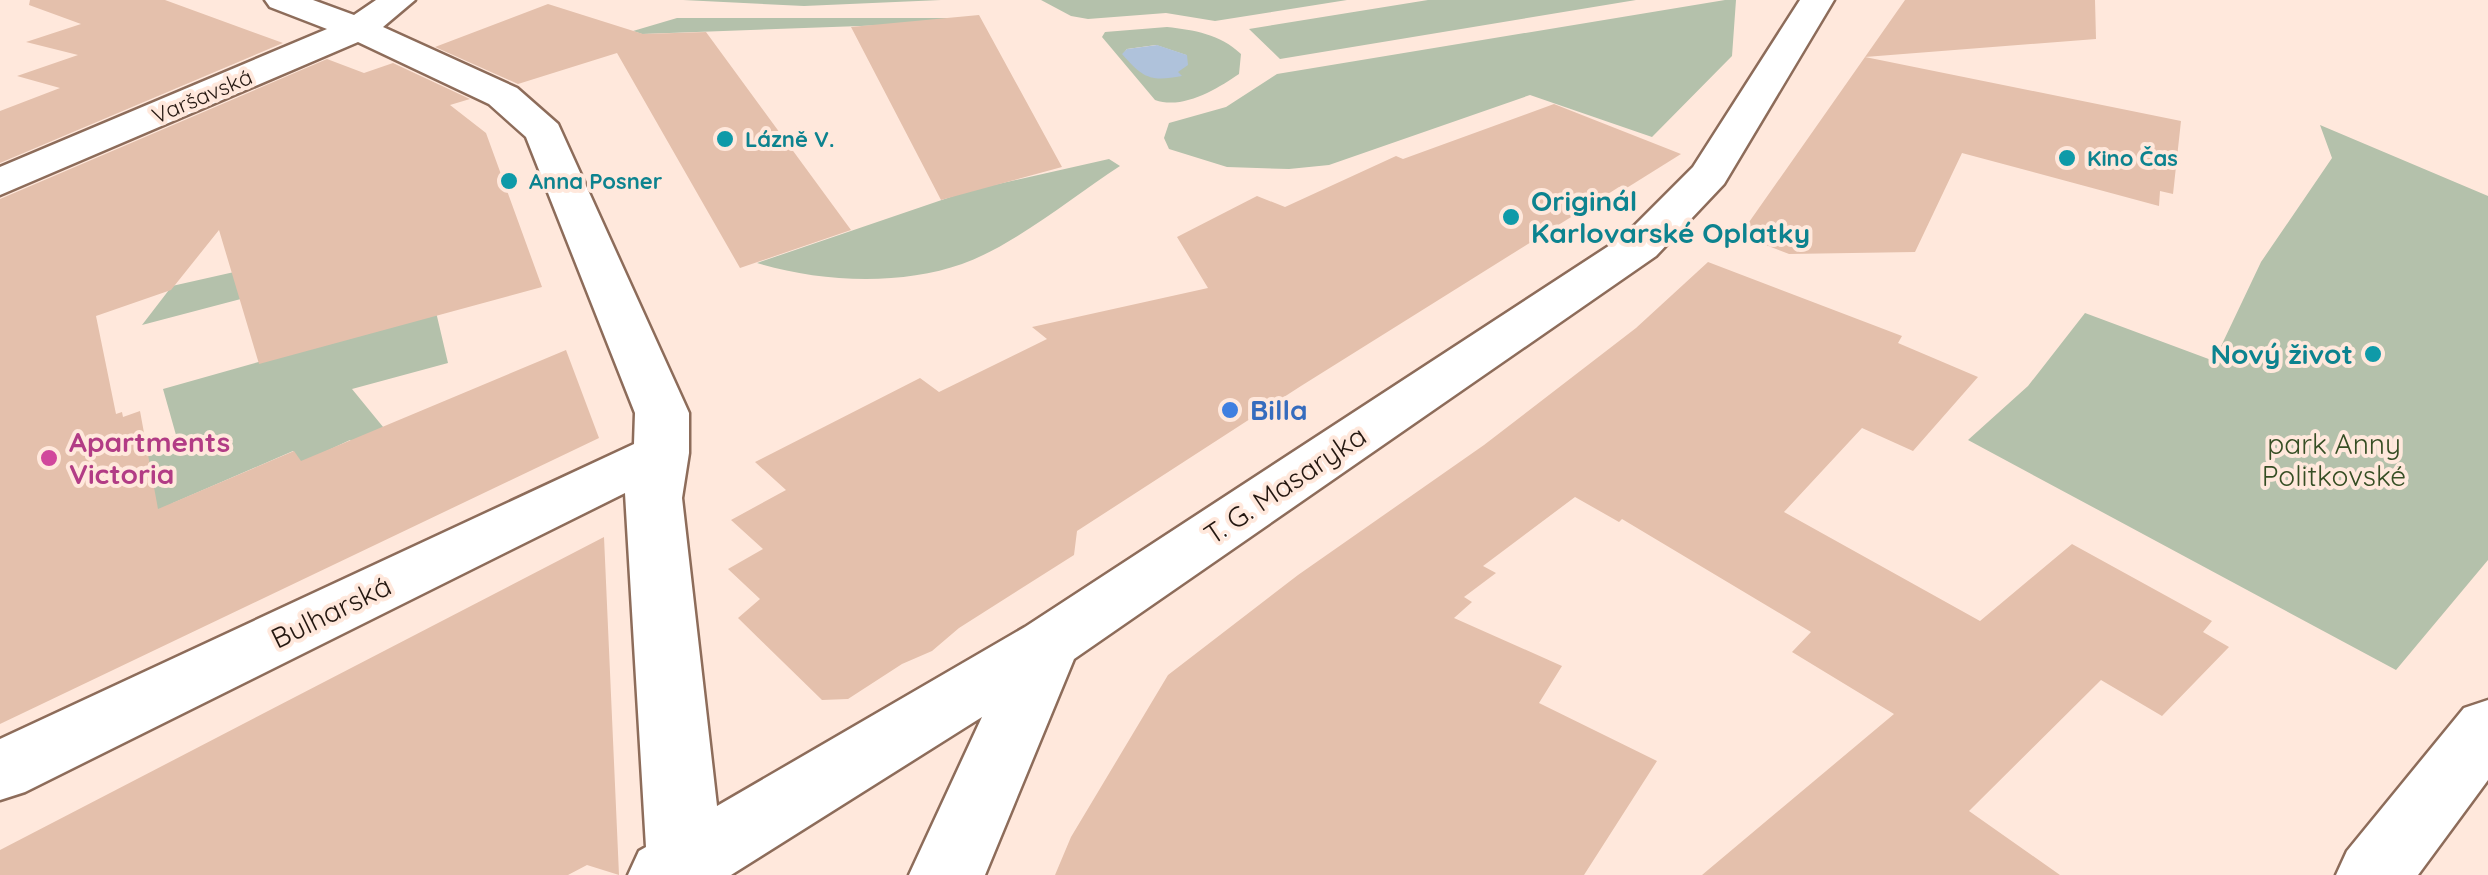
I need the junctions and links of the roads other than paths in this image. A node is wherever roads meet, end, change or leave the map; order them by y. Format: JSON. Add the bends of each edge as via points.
{"nodes":[{"id":1,"x":282,"y":0,"type":"edge"},
{"id":2,"x":398,"y":0,"type":"edge"},
{"id":3,"x":1817,"y":0,"type":"edge"},
{"id":4,"x":358,"y":29,"type":"junction"},
{"id":5,"x":0,"y":182,"type":"edge"},
{"id":6,"x":657,"y":476,"type":"junction"},
{"id":7,"x":1048,"y":644,"type":"junction"},
{"id":8,"x":2488,"y":727,"type":"edge"},
{"id":9,"x":0,"y":771,"type":"edge"},
{"id":10,"x":676,"y":869,"type":"edge"},
{"id":11,"x":947,"y":875,"type":"edge"},
{"id":12,"x":2374,"y":875,"type":"edge"}],
"edges":[{"from":1,"to":4,"type":"street"},
{"from":2,"to":4,"type":"street","name":"Varšavská"},
{"from":3,"to":7,"type":"street","name":"T. G. Masaryka","via":[[1709,175],[1640,246]]},
{"from":4,"to":5,"type":"street","name":"Varšavská"},
{"from":4,"to":6,"type":"street","via":[[503,96],[544,132],[662,413]]},
{"from":6,"to":9,"type":"street","name":"Bulharská"},
{"from":6,"to":10,"type":"street"},
{"from":7,"to":10,"type":"street","name":"T. G. Masaryka"},
{"from":7,"to":11,"type":"street"},
{"from":8,"to":12,"type":"street"}]}
